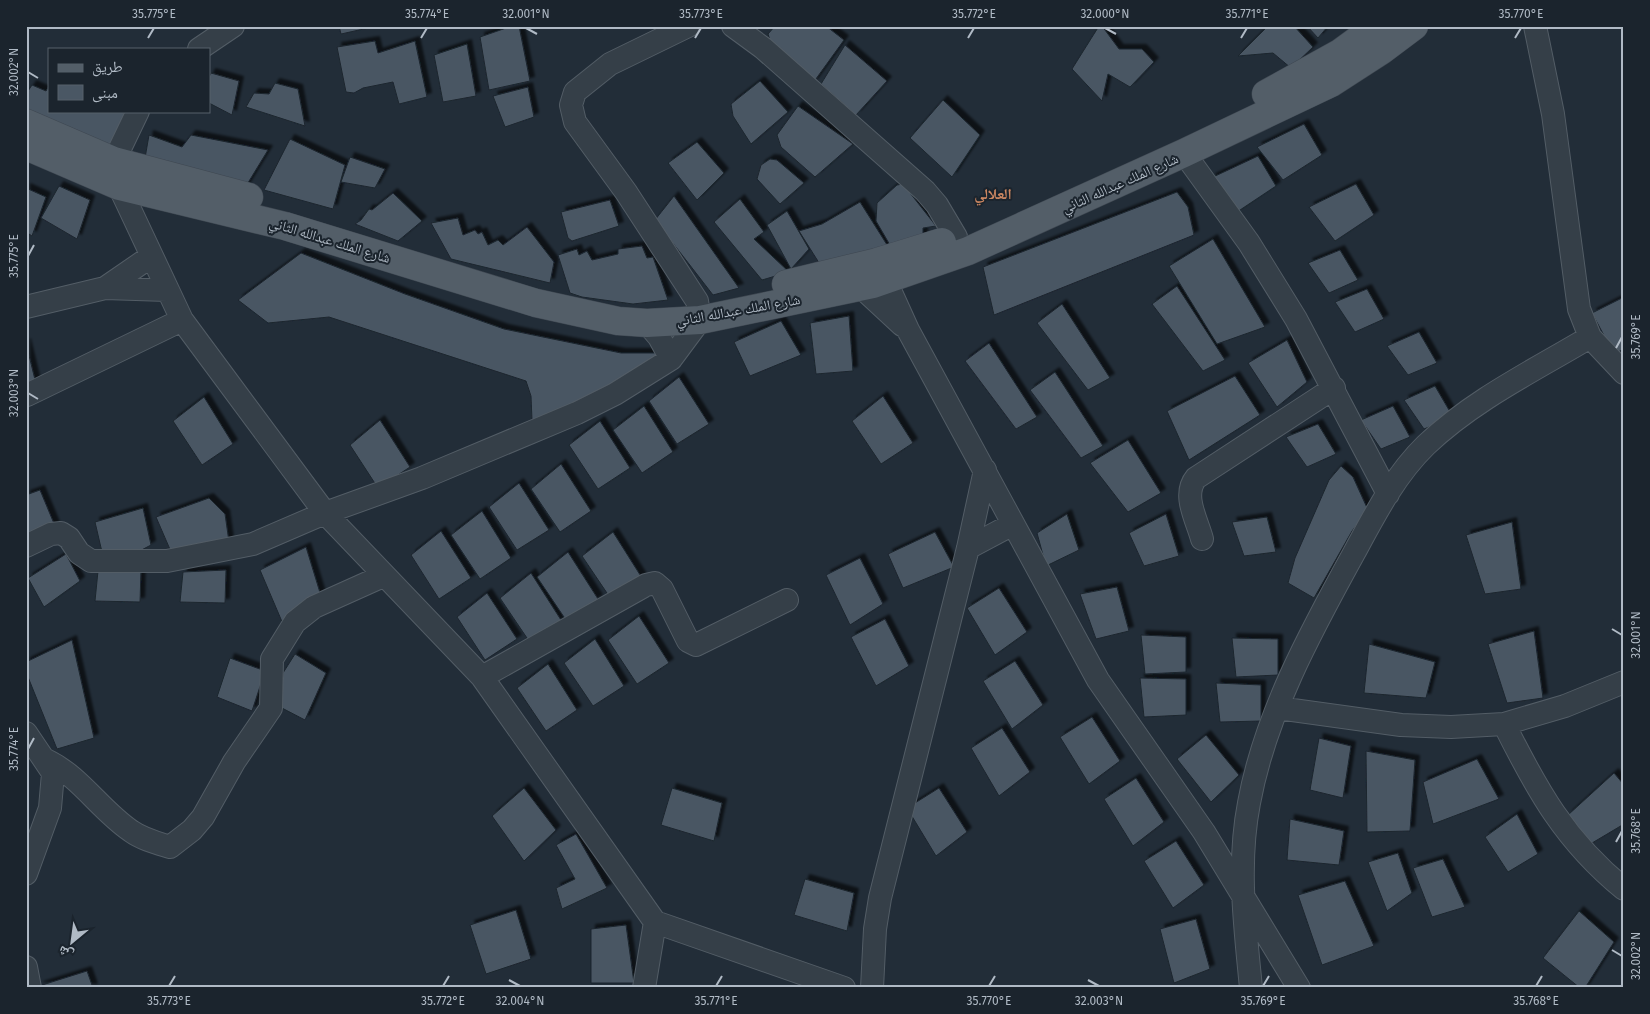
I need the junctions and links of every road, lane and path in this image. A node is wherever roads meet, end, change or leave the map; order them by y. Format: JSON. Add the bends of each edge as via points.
{"nodes":[{"id":1,"x":233,"y":26,"type":"edge"},
{"id":2,"x":688,"y":26,"type":"edge"},
{"id":3,"x":733,"y":26,"type":"edge"},
{"id":4,"x":1377,"y":26,"type":"edge"},
{"id":5,"x":1414,"y":26,"type":"edge"},
{"id":6,"x":1535,"y":26,"type":"edge"},
{"id":7,"x":200,"y":48,"type":"edge"},
{"id":8,"x":138,"y":112,"type":"edge"},
{"id":9,"x":26,"y":123,"type":"edge"},
{"id":10,"x":26,"y":146,"type":"edge"},
{"id":11,"x":1184,"y":153,"type":"junction"},
{"id":12,"x":116,"y":174,"type":"junction"},
{"id":13,"x":956,"y":237,"type":"junction"},
{"id":14,"x":150,"y":257,"type":"junction"},
{"id":15,"x":868,"y":275,"type":"junction"},
{"id":16,"x":105,"y":288,"type":"junction"},
{"id":17,"x":167,"y":290,"type":"junction"},
{"id":18,"x":26,"y":307,"type":"edge"},
{"id":19,"x":699,"y":310,"type":"junction"},
{"id":20,"x":182,"y":320,"type":"junction"},
{"id":21,"x":647,"y":323,"type":"junction"},
{"id":22,"x":1590,"y":337,"type":"junction"},
{"id":23,"x":671,"y":359,"type":"junction"},
{"id":24,"x":1624,"y":373,"type":"edge"},
{"id":25,"x":1334,"y":388,"type":"junction"},
{"id":26,"x":27,"y":395,"type":"edge"},
{"id":27,"x":985,"y":470,"type":"junction"},
{"id":28,"x":1388,"y":494,"type":"junction"},
{"id":29,"x":325,"y":513,"type":"junction"},
{"id":30,"x":1013,"y":524,"type":"junction"},
{"id":31,"x":1202,"y":539,"type":"dead end"},
{"id":32,"x":26,"y":546,"type":"edge"},
{"id":33,"x":968,"y":548,"type":"junction"},
{"id":34,"x":383,"y":576,"type":"junction"},
{"id":35,"x":787,"y":600,"type":"dead end"},
{"id":36,"x":482,"y":678,"type":"junction"},
{"id":37,"x":1624,"y":682,"type":"edge"},
{"id":38,"x":1278,"y":708,"type":"junction"},
{"id":39,"x":1504,"y":724,"type":"junction"},
{"id":40,"x":26,"y":733,"type":"edge"},
{"id":41,"x":46,"y":760,"type":"junction"},
{"id":42,"x":26,"y":874,"type":"edge"},
{"id":43,"x":1624,"y":889,"type":"edge"},
{"id":44,"x":1241,"y":892,"type":"junction"},
{"id":45,"x":654,"y":922,"type":"junction"},
{"id":46,"x":26,"y":967,"type":"edge"},
{"id":47,"x":30,"y":988,"type":"edge"},
{"id":48,"x":644,"y":988,"type":"edge"},
{"id":49,"x":844,"y":988,"type":"edge"},
{"id":50,"x":872,"y":988,"type":"edge"},
{"id":51,"x":1251,"y":988,"type":"edge"},
{"id":52,"x":1299,"y":988,"type":"edge"}],
"edges":[{"from":1,"to":7,"type":"street"},
{"from":2,"to":19,"type":"street","via":[[610,64],[575,92],[571,105],[575,122],[626,192]]},
{"from":3,"to":13,"type":"street","via":[[763,48],[925,190]]},
{"from":4,"to":13,"type":"main road","name":"شارع الملك عبدالله الثاني","via":[[1340,53],[1288,83],[1090,179]]},
{"from":5,"to":11,"type":"main road","name":"شارع الملك عبدالله الثاني","via":[[1331,83]]},
{"from":6,"to":22,"type":"street","via":[[1554,123],[1577,300]]},
{"from":8,"to":12,"type":"street"},
{"from":9,"to":12,"type":"main road","name":"شارع الملك عبدالله الثاني"},
{"from":10,"to":12,"type":"main road","name":"شارع الملك عبدالله الثاني"},
{"from":11,"to":15,"type":"main road","name":"شارع الملك عبدالله الثاني","via":[[968,251]]},
{"from":11,"to":25,"type":"street","via":[[1249,243]]},
{"from":12,"to":14,"type":"street"},
{"from":12,"to":19,"type":"main road","name":"شارع الملك عبدالله الثاني","via":[[293,209],[572,298],[617,306]]},
{"from":12,"to":21,"type":"main road","name":"شارع الملك عبدالله الثاني","via":[[536,303],[618,321]]},
{"from":13,"to":15,"type":"main road","name":"شارع الملك عبدالله الثاني"},
{"from":14,"to":16,"type":"street"},
{"from":14,"to":17,"type":"street"},
{"from":15,"to":19,"type":"main road","name":"شارع الملك عبدالله الثاني","via":[[729,296]]},
{"from":15,"to":27,"type":"street","via":[[908,330]]},
{"from":16,"to":17,"type":"street"},
{"from":16,"to":18,"type":"street"},
{"from":17,"to":20,"type":"street"},
{"from":19,"to":21,"type":"main road","name":"شارع الملك عبدالله الثاني"},
{"from":19,"to":23,"type":"street"},
{"from":20,"to":26,"type":"street"},
{"from":20,"to":29,"type":"street"},
{"from":21,"to":23,"type":"street"},
{"from":22,"to":24,"type":"street"},
{"from":22,"to":28,"type":"street","via":[[1448,425],[1424,447]]},
{"from":23,"to":29,"type":"street","via":[[577,414],[422,478]]},
{"from":25,"to":28,"type":"street"},
{"from":25,"to":31,"type":"street","via":[[1196,478],[1189,490],[1189,498]]},
{"from":27,"to":30,"type":"street"},
{"from":27,"to":33,"type":"street"},
{"from":28,"to":38,"type":"street","via":[[1331,594]]},
{"from":29,"to":32,"type":"street","via":[[254,544],[167,561],[91,560],[79,553],[62,533],[51,534]]},
{"from":29,"to":34,"type":"street"},
{"from":30,"to":33,"type":"street"},
{"from":30,"to":44,"type":"street","via":[[1098,680],[1204,832]]},
{"from":33,"to":50,"type":"street","via":[[880,898]]},
{"from":34,"to":36,"type":"street"},
{"from":34,"to":41,"type":"street","via":[[314,607],[295,622],[272,658],[271,708],[202,817],[170,848],[131,832],[63,768]]},
{"from":35,"to":36,"type":"street","via":[[696,646],[688,641],[662,589],[655,583],[646,585]]},
{"from":36,"to":45,"type":"street"},
{"from":37,"to":39,"type":"street","via":[[1565,706]]},
{"from":38,"to":39,"type":"street","via":[[1401,725]]},
{"from":38,"to":44,"type":"street","via":[[1257,766],[1249,803]]},
{"from":39,"to":43,"type":"street","via":[[1564,830],[1594,864]]},
{"from":40,"to":41,"type":"street"},
{"from":41,"to":42,"type":"street","via":[[53,773],[50,808]]},
{"from":44,"to":51,"type":"street"},
{"from":44,"to":52,"type":"street"},
{"from":45,"to":48,"type":"street"},
{"from":45,"to":49,"type":"street"},
{"from":46,"to":47,"type":"street"}]}
